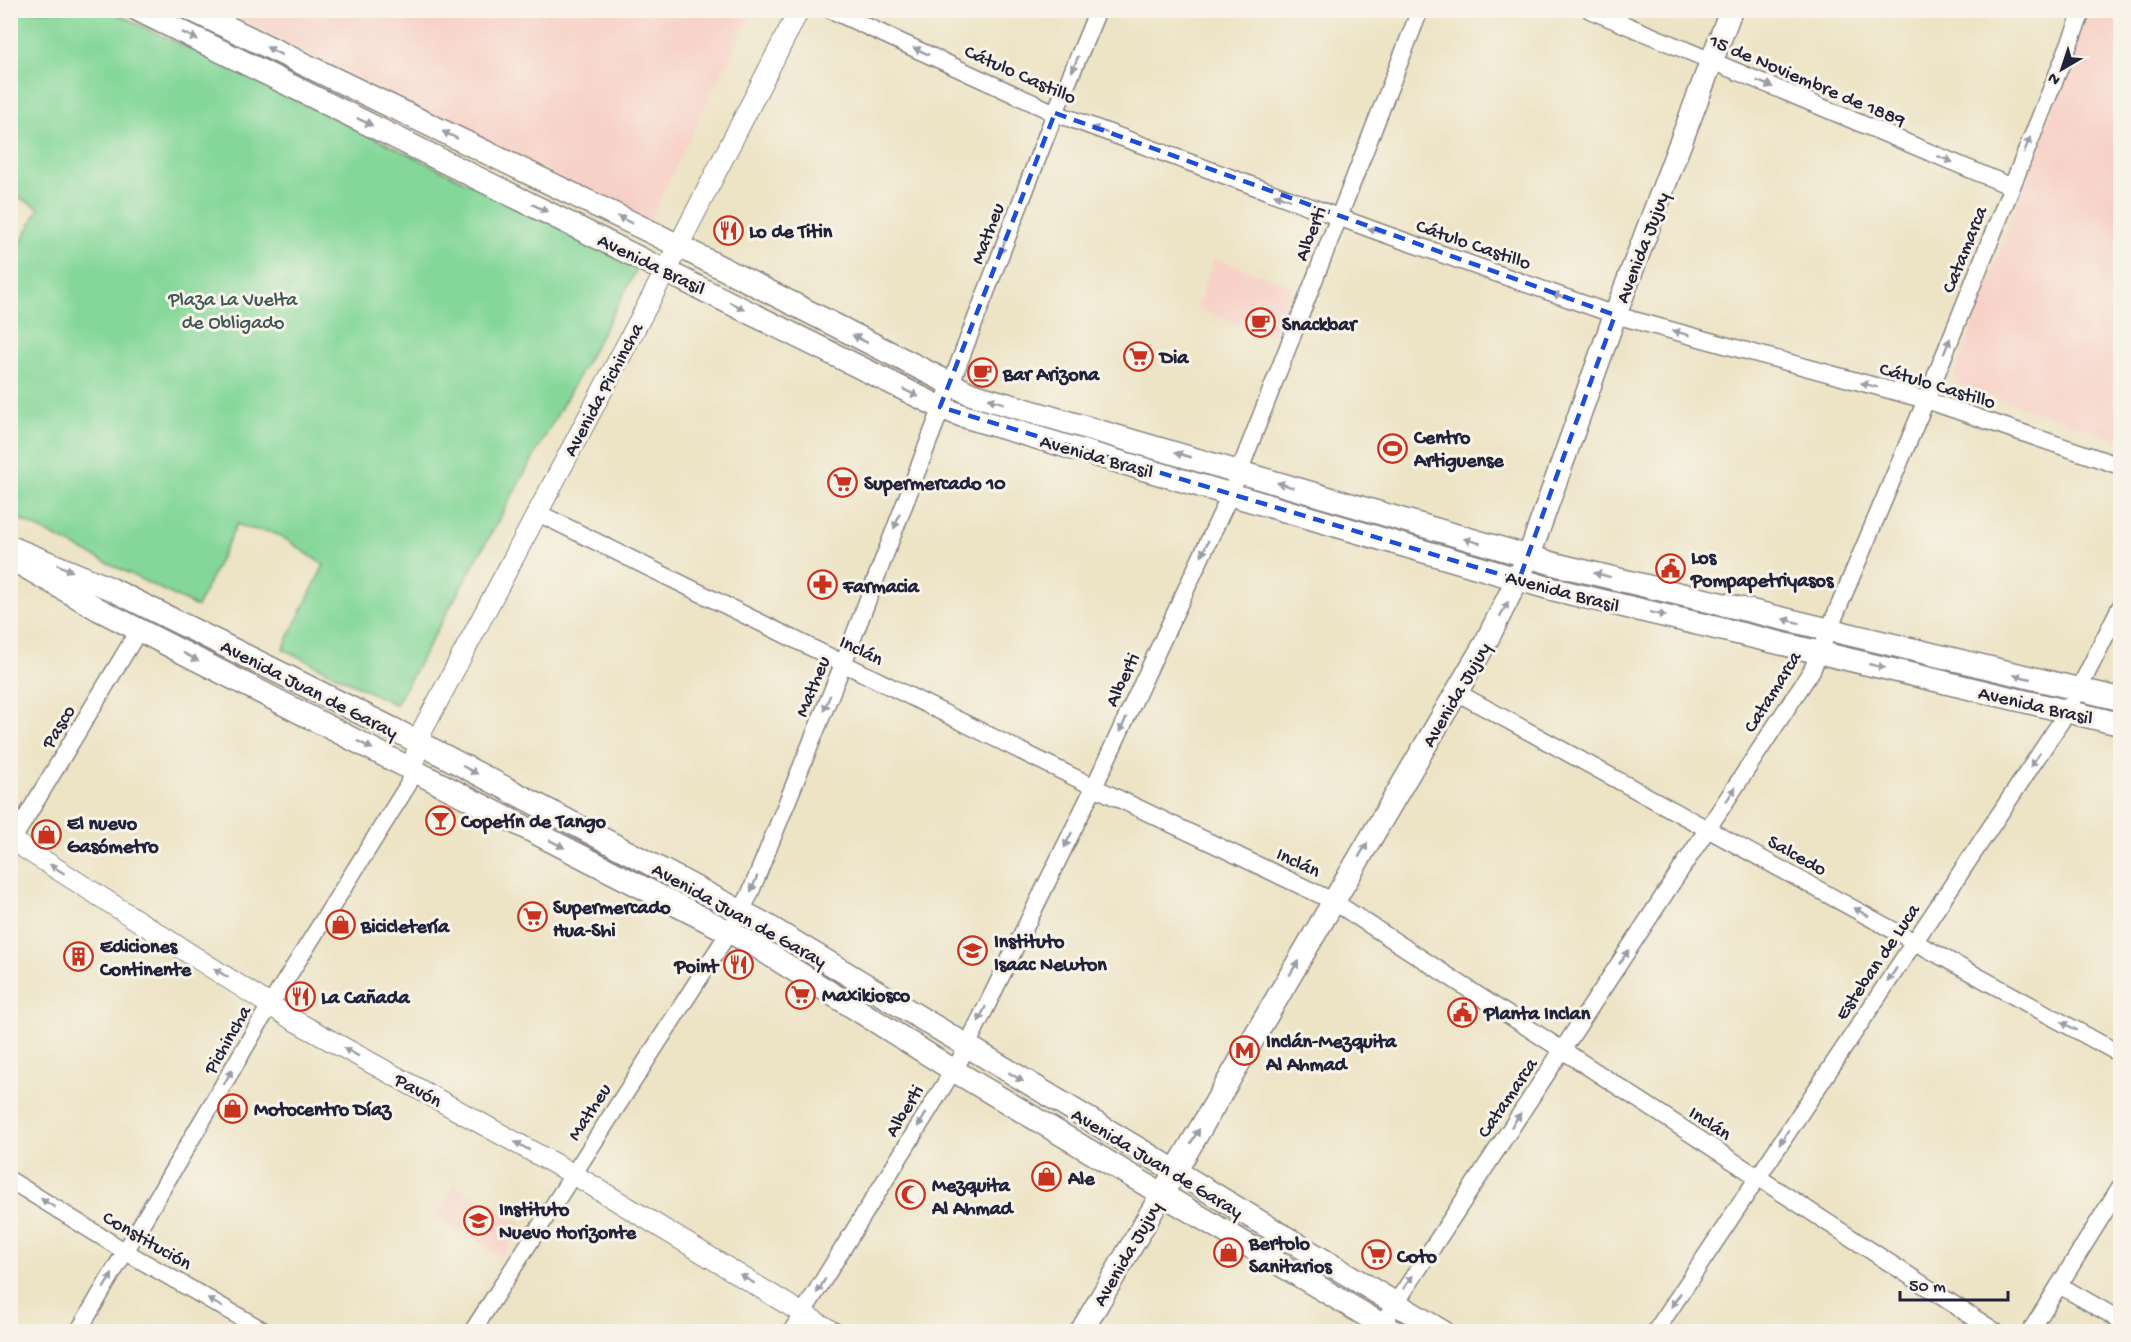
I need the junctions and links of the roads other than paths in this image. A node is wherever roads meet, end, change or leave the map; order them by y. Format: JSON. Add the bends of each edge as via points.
{"nodes":[{"id":1,"x":138,"y":10,"type":"edge"},
{"id":2,"x":192,"y":10,"type":"edge"},
{"id":3,"x":799,"y":10,"type":"edge"},
{"id":4,"x":831,"y":10,"type":"edge"},
{"id":5,"x":1098,"y":10,"type":"edge"},
{"id":6,"x":1420,"y":10,"type":"edge"},
{"id":7,"x":1590,"y":10,"type":"edge"},
{"id":8,"x":1731,"y":10,"type":"edge"},
{"id":9,"x":2083,"y":10,"type":"edge"},
{"id":10,"x":1711,"y":62,"type":"junction"},
{"id":11,"x":1055,"y":113,"type":"junction"},
{"id":12,"x":2010,"y":186,"type":"junction"},
{"id":13,"x":1337,"y":217,"type":"junction"},
{"id":14,"x":678,"y":246,"type":"junction"},
{"id":15,"x":666,"y":270,"type":"junction"},
{"id":16,"x":1615,"y":315,"type":"junction"},
{"id":17,"x":949,"y":385,"type":"junction"},
{"id":18,"x":1926,"y":400,"type":"junction"},
{"id":19,"x":940,"y":407,"type":"junction"},
{"id":20,"x":2121,"y":466,"type":"edge"},
{"id":21,"x":1239,"y":471,"type":"junction"},
{"id":22,"x":1230,"y":495,"type":"junction"},
{"id":23,"x":536,"y":512,"type":"junction"},
{"id":24,"x":10,"y":547,"type":"edge"},
{"id":25,"x":1529,"y":556,"type":"junction"},
{"id":26,"x":10,"y":558,"type":"edge"},
{"id":27,"x":1519,"y":580,"type":"junction"},
{"id":28,"x":2121,"y":607,"type":"edge"},
{"id":29,"x":139,"y":630,"type":"junction"},
{"id":30,"x":1829,"y":631,"type":"junction"},
{"id":31,"x":1820,"y":652,"type":"junction"},
{"id":32,"x":843,"y":664,"type":"junction"},
{"id":33,"x":2079,"y":690,"type":"junction"},
{"id":34,"x":1456,"y":692,"type":"junction"},
{"id":35,"x":2121,"y":699,"type":"edge"},
{"id":36,"x":2068,"y":711,"type":"junction"},
{"id":37,"x":2121,"y":724,"type":"edge"},
{"id":38,"x":418,"y":743,"type":"junction"},
{"id":39,"x":412,"y":769,"type":"junction"},
{"id":40,"x":1094,"y":787,"type":"junction"},
{"id":41,"x":1709,"y":828,"type":"junction"},
{"id":42,"x":11,"y":841,"type":"edge"},
{"id":43,"x":1333,"y":901,"type":"junction"},
{"id":44,"x":741,"y":912,"type":"junction"},
{"id":45,"x":729,"y":932,"type":"junction"},
{"id":46,"x":1914,"y":941,"type":"junction"},
{"id":47,"x":270,"y":1005,"type":"junction"},
{"id":48,"x":967,"y":1046,"type":"junction"},
{"id":49,"x":1562,"y":1050,"type":"junction"},
{"id":50,"x":2121,"y":1054,"type":"edge"},
{"id":51,"x":953,"y":1070,"type":"junction"},
{"id":52,"x":1174,"y":1172,"type":"junction"},
{"id":53,"x":573,"y":1174,"type":"junction"},
{"id":54,"x":1758,"y":1178,"type":"junction"},
{"id":55,"x":10,"y":1180,"type":"edge"},
{"id":56,"x":2121,"y":1186,"type":"edge"},
{"id":57,"x":1161,"y":1193,"type":"junction"},
{"id":58,"x":126,"y":1252,"type":"junction"},
{"id":59,"x":2060,"y":1285,"type":"junction"},
{"id":60,"x":1395,"y":1302,"type":"junction"},
{"id":61,"x":804,"y":1314,"type":"junction"},
{"id":62,"x":2121,"y":1320,"type":"edge"},
{"id":63,"x":1384,"y":1329,"type":"edge"},
{"id":64,"x":78,"y":1332,"type":"edge"},
{"id":65,"x":266,"y":1332,"type":"edge"},
{"id":66,"x":472,"y":1332,"type":"edge"},
{"id":67,"x":791,"y":1332,"type":"edge"},
{"id":68,"x":832,"y":1332,"type":"edge"},
{"id":69,"x":1081,"y":1332,"type":"edge"},
{"id":70,"x":1443,"y":1332,"type":"edge"},
{"id":71,"x":1655,"y":1332,"type":"edge"},
{"id":72,"x":1996,"y":1332,"type":"edge"},
{"id":73,"x":2030,"y":1332,"type":"edge"}],
"edges":[{"from":1,"to":15,"type":"main road","name":"Avenida Brasil","one_way":true},
{"from":14,"to":2,"type":"main road","name":"Avenida Brasil","one_way":true},
{"from":3,"to":14,"type":"street","name":"Avenida Pichincha"},
{"from":11,"to":4,"type":"street","name":"Cátulo Castillo","one_way":true},
{"from":5,"to":11,"type":"street","name":"Matheu","one_way":true},
{"from":6,"to":13,"type":"street","name":"Alberti"},
{"from":7,"to":10,"type":"street","name":"15 de Noviembre de 1889"},
{"from":8,"to":10,"type":"main road","name":"Avenida Jujuy"},
{"from":12,"to":9,"type":"street","name":"Catamarca","one_way":true},
{"from":10,"to":12,"type":"street","name":"15 de Noviembre de 1889","one_way":true},
{"from":10,"to":16,"type":"main road","name":"Avenida Jujuy"},
{"from":13,"to":11,"type":"street","name":"Cátulo Castillo","one_way":true},
{"from":11,"to":17,"type":"street","name":"Matheu","one_way":true},
{"from":18,"to":12,"type":"street","name":"Catamarca","one_way":true},
{"from":16,"to":13,"type":"street","name":"Cátulo Castillo","one_way":true},
{"from":13,"to":21,"type":"street","name":"Alberti"},
{"from":14,"to":15,"type":"street","name":"Avenida Pichincha"},
{"from":17,"to":14,"type":"main road","name":"Avenida Brasil","one_way":true},
{"from":15,"to":19,"type":"main road","name":"Avenida Brasil","one_way":true},
{"from":15,"to":23,"type":"street","name":"Avenida Pichincha"},
{"from":18,"to":16,"type":"street","name":"Cátulo Castillo","one_way":true},
{"from":16,"to":25,"type":"main road","name":"Avenida Jujuy"},
{"from":17,"to":19,"type":"street","name":"Matheu"},
{"from":21,"to":17,"type":"main road","name":"Avenida Brasil","one_way":true},
{"from":18,"to":20,"type":"street","name":"Cátulo Castillo"},
{"from":18,"to":30,"type":"street","name":"Catamarca"},
{"from":19,"to":22,"type":"main road","name":"Avenida Brasil"},
{"from":19,"to":32,"type":"street","name":"Matheu","one_way":true},
{"from":21,"to":22,"type":"street","name":"Alberti"},
{"from":25,"to":21,"type":"main road","name":"Avenida Brasil","one_way":true},
{"from":22,"to":27,"type":"main road","name":"Avenida Brasil"},
{"from":22,"to":40,"type":"street","name":"Alberti","one_way":true},
{"from":23,"to":32,"type":"street","name":"Inclán"},
{"from":23,"to":38,"type":"street","name":"Avenida Pichincha"},
{"from":24,"to":38,"type":"main road","name":"Avenida Juan de Garay","one_way":true,"via":[[109,588]]},
{"from":25,"to":27,"type":"main road","name":"Avenida Jujuy"},
{"from":30,"to":25,"type":"main road","name":"Avenida Brasil","one_way":true},
{"from":26,"to":29,"type":"main road","name":"Avenida Juan de Garay"},
{"from":27,"to":31,"type":"main road","name":"Avenida Brasil","one_way":true},
{"from":34,"to":27,"type":"main road","name":"Avenida Jujuy","one_way":true},
{"from":28,"to":33,"type":"street","name":"Esteban de Luca"},
{"from":29,"to":39,"type":"main road","name":"Avenida Juan de Garay","one_way":true},
{"from":29,"to":42,"type":"street","name":"Pasco"},
{"from":30,"to":31,"type":"street","name":"Catamarca"},
{"from":33,"to":30,"type":"main road","name":"Avenida Brasil","one_way":true},
{"from":31,"to":36,"type":"main road","name":"Avenida Brasil","one_way":true},
{"from":41,"to":31,"type":"street","name":"Catamarca","one_way":true},
{"from":32,"to":40,"type":"street","name":"Inclán"},
{"from":32,"to":44,"type":"street","name":"Matheu","one_way":true},
{"from":33,"to":35,"type":"main road","name":"Avenida Brasil"},
{"from":33,"to":36,"type":"street","name":"Esteban de Luca"},
{"from":34,"to":41,"type":"street","name":"Salcedo"},
{"from":43,"to":34,"type":"main road","name":"Avenida Jujuy","one_way":true},
{"from":36,"to":37,"type":"main road","name":"Avenida Brasil"},
{"from":36,"to":46,"type":"street","name":"Esteban de Luca","one_way":true},
{"from":38,"to":39,"type":"street","name":"Avenida Pichincha"},
{"from":38,"to":44,"type":"main road","name":"Avenida Juan de Garay","one_way":true},
{"from":39,"to":45,"type":"main road","name":"Avenida Juan de Garay","one_way":true},
{"from":39,"to":47,"type":"street","name":"Pichincha","via":[[408,785]]},
{"from":40,"to":43,"type":"street","name":"Inclán"},
{"from":40,"to":48,"type":"street","name":"Alberti","one_way":true},
{"from":46,"to":41,"type":"street","name":"Salcedo","one_way":true},
{"from":49,"to":41,"type":"street","name":"Catamarca","one_way":true},
{"from":47,"to":42,"type":"street","name":"Pavón","one_way":true},
{"from":43,"to":49,"type":"street","name":"Inclán"},
{"from":52,"to":43,"type":"main road","name":"Avenida Jujuy","one_way":true},
{"from":44,"to":45,"type":"street","name":"Matheu"},
{"from":44,"to":48,"type":"main road","name":"Avenida Juan de Garay"},
{"from":45,"to":51,"type":"main road","name":"Avenida Juan de Garay"},
{"from":45,"to":53,"type":"street","name":"Matheu"},
{"from":50,"to":46,"type":"street","name":"Salcedo","one_way":true},
{"from":46,"to":54,"type":"street","name":"Esteban de Luca","one_way":true},
{"from":53,"to":47,"type":"street","name":"Pavón","one_way":true},
{"from":58,"to":47,"type":"street","name":"Pichincha","one_way":true},
{"from":48,"to":51,"type":"street","name":"Alberti"},
{"from":48,"to":52,"type":"main road","name":"Avenida Juan de Garay","one_way":true},
{"from":49,"to":54,"type":"street","name":"Inclán"},
{"from":60,"to":49,"type":"street","name":"Catamarca","one_way":true},
{"from":51,"to":57,"type":"main road","name":"Avenida Juan de Garay"},
{"from":51,"to":61,"type":"street","name":"Alberti","one_way":true},
{"from":52,"to":57,"type":"main road","name":"Avenida Jujuy"},
{"from":52,"to":60,"type":"main road","name":"Avenida Juan de Garay"},
{"from":61,"to":53,"type":"street","name":"Pavón","one_way":true},
{"from":53,"to":66,"type":"street","name":"Matheu"},
{"from":54,"to":71,"type":"street","name":"Esteban de Luca","one_way":true},
{"from":54,"to":72,"type":"street","name":"Inclán"},
{"from":58,"to":55,"type":"street","name":"Constitución","one_way":true},
{"from":56,"to":59,"type":"street"},
{"from":57,"to":63,"type":"main road","name":"Avenida Juan de Garay"},
{"from":57,"to":69,"type":"main road","name":"Avenida Jujuy"},
{"from":64,"to":58,"type":"street","name":"Pichincha","one_way":true},
{"from":65,"to":58,"type":"street","name":"Constitución","one_way":true},
{"from":59,"to":62,"type":"street"},
{"from":59,"to":73,"type":"street"},
{"from":60,"to":63,"type":"street","name":"Catamarca"},
{"from":60,"to":70,"type":"main road","name":"Avenida Juan de Garay"},
{"from":61,"to":67,"type":"street","name":"Alberti"},
{"from":61,"to":68,"type":"street","name":"Pavón"}]}
